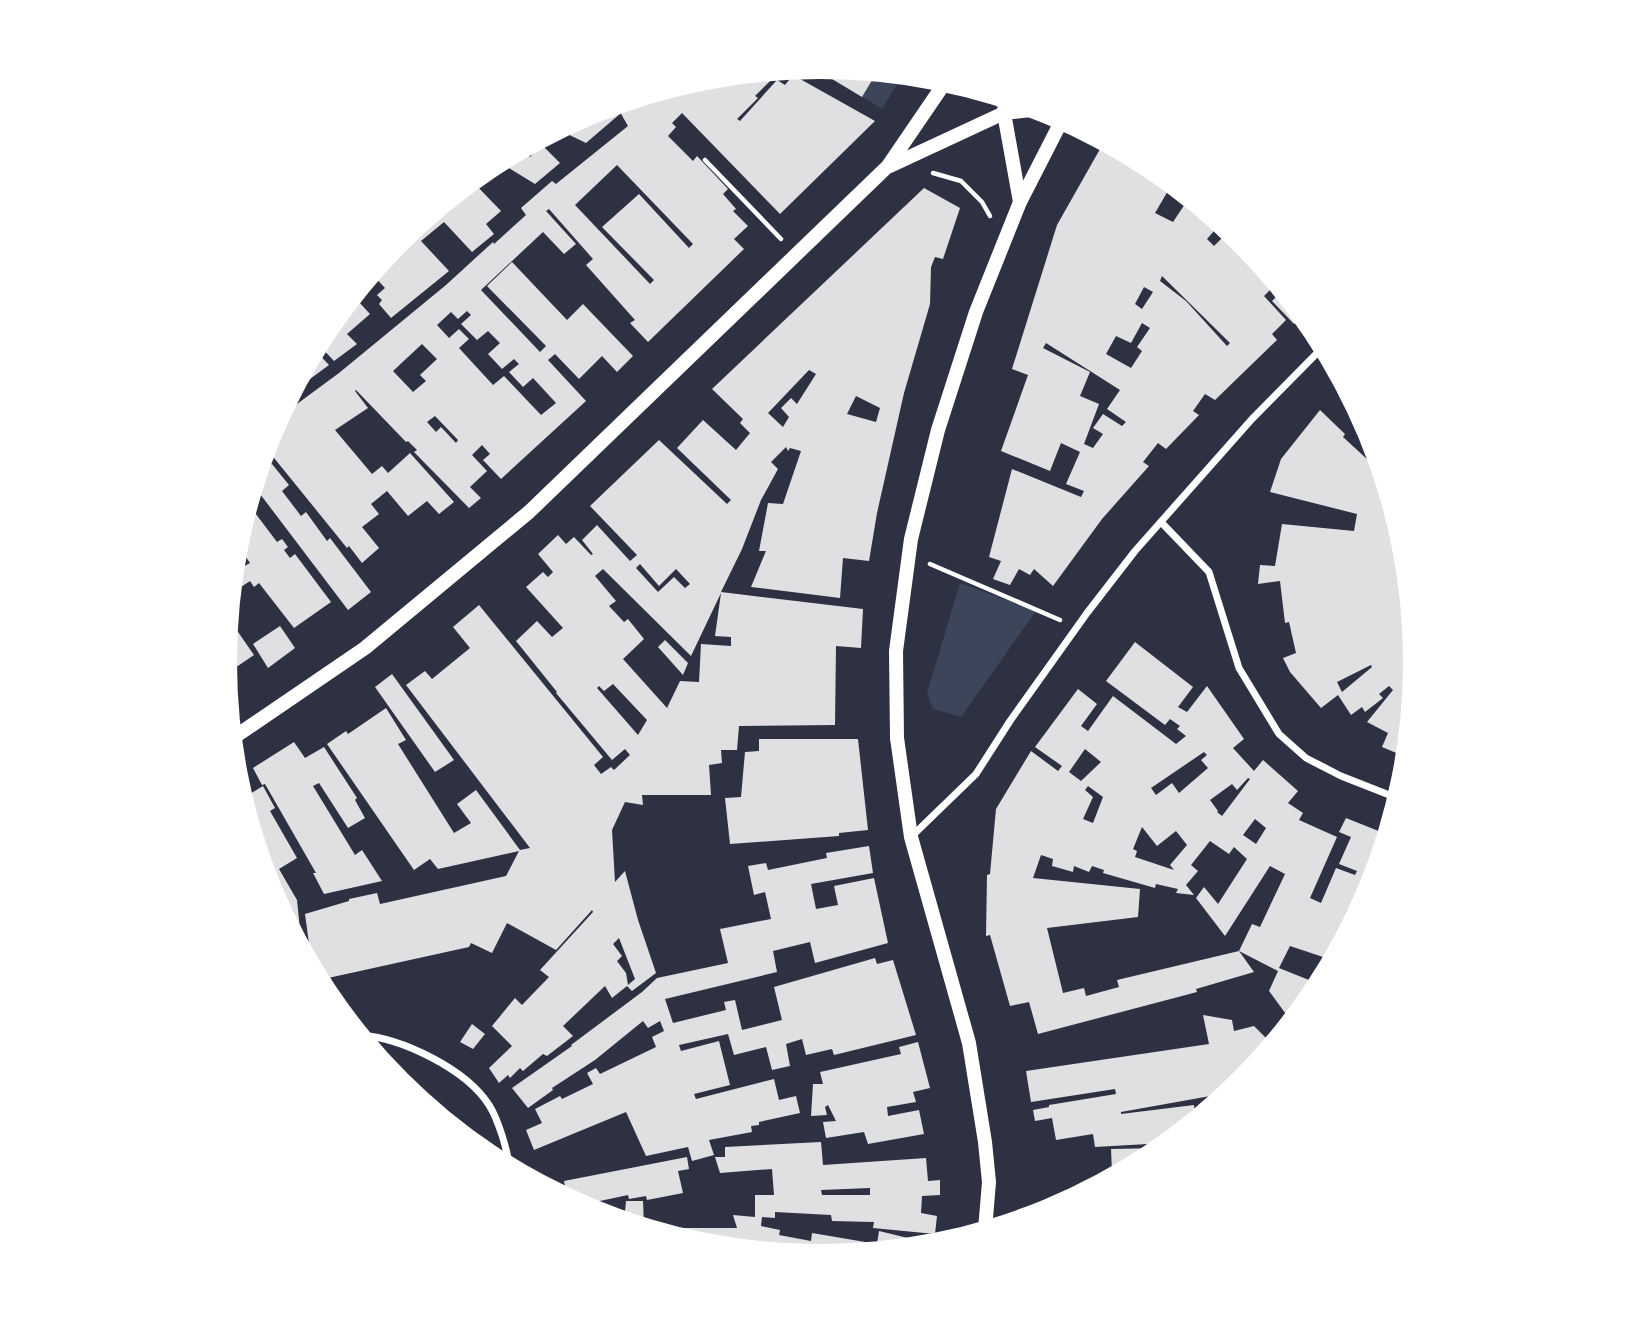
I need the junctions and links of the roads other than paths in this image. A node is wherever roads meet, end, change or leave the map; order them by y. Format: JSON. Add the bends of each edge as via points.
{"nodes":[{"id":1,"x":939,"y":91,"type":"edge"},
{"id":2,"x":1000,"y":108,"type":"edge"},
{"id":3,"x":1005,"y":109,"type":"edge"},
{"id":4,"x":1057,"y":129,"type":"edge"},
{"id":5,"x":888,"y":166,"type":"junction"},
{"id":6,"x":1020,"y":202,"type":"junction"},
{"id":7,"x":1315,"y":355,"type":"edge"},
{"id":8,"x":1161,"y":522,"type":"junction"},
{"id":9,"x":241,"y":732,"type":"edge"},
{"id":10,"x":1387,"y":794,"type":"edge"},
{"id":11,"x":911,"y":837,"type":"junction"},
{"id":12,"x":374,"y":1036,"type":"edge"},
{"id":13,"x":506,"y":1152,"type":"edge"},
{"id":14,"x":986,"y":1219,"type":"edge"}],
"edges":[{"from":1,"to":5,"type":"main road"},
{"from":2,"to":5,"type":"main road"},
{"from":3,"to":6,"type":"main road"},
{"from":4,"to":6,"type":"main road"},
{"from":5,"to":9,"type":"main road","via":[[529,512],[365,648]]},
{"from":6,"to":11,"type":"main road","via":[[976,312],[938,430],[909,555],[896,651],[897,738]]},
{"from":7,"to":8,"type":"street"},
{"from":8,"to":10,"type":"street","via":[[1209,572],[1239,668],[1279,734],[1306,758]]},
{"from":8,"to":11,"type":"street","via":[[1077,627],[976,775]]},
{"from":11,"to":14,"type":"main road","via":[[973,1066],[989,1182]]},
{"from":12,"to":13,"type":"street","via":[[402,1043],[470,1083],[490,1107]]}]}
